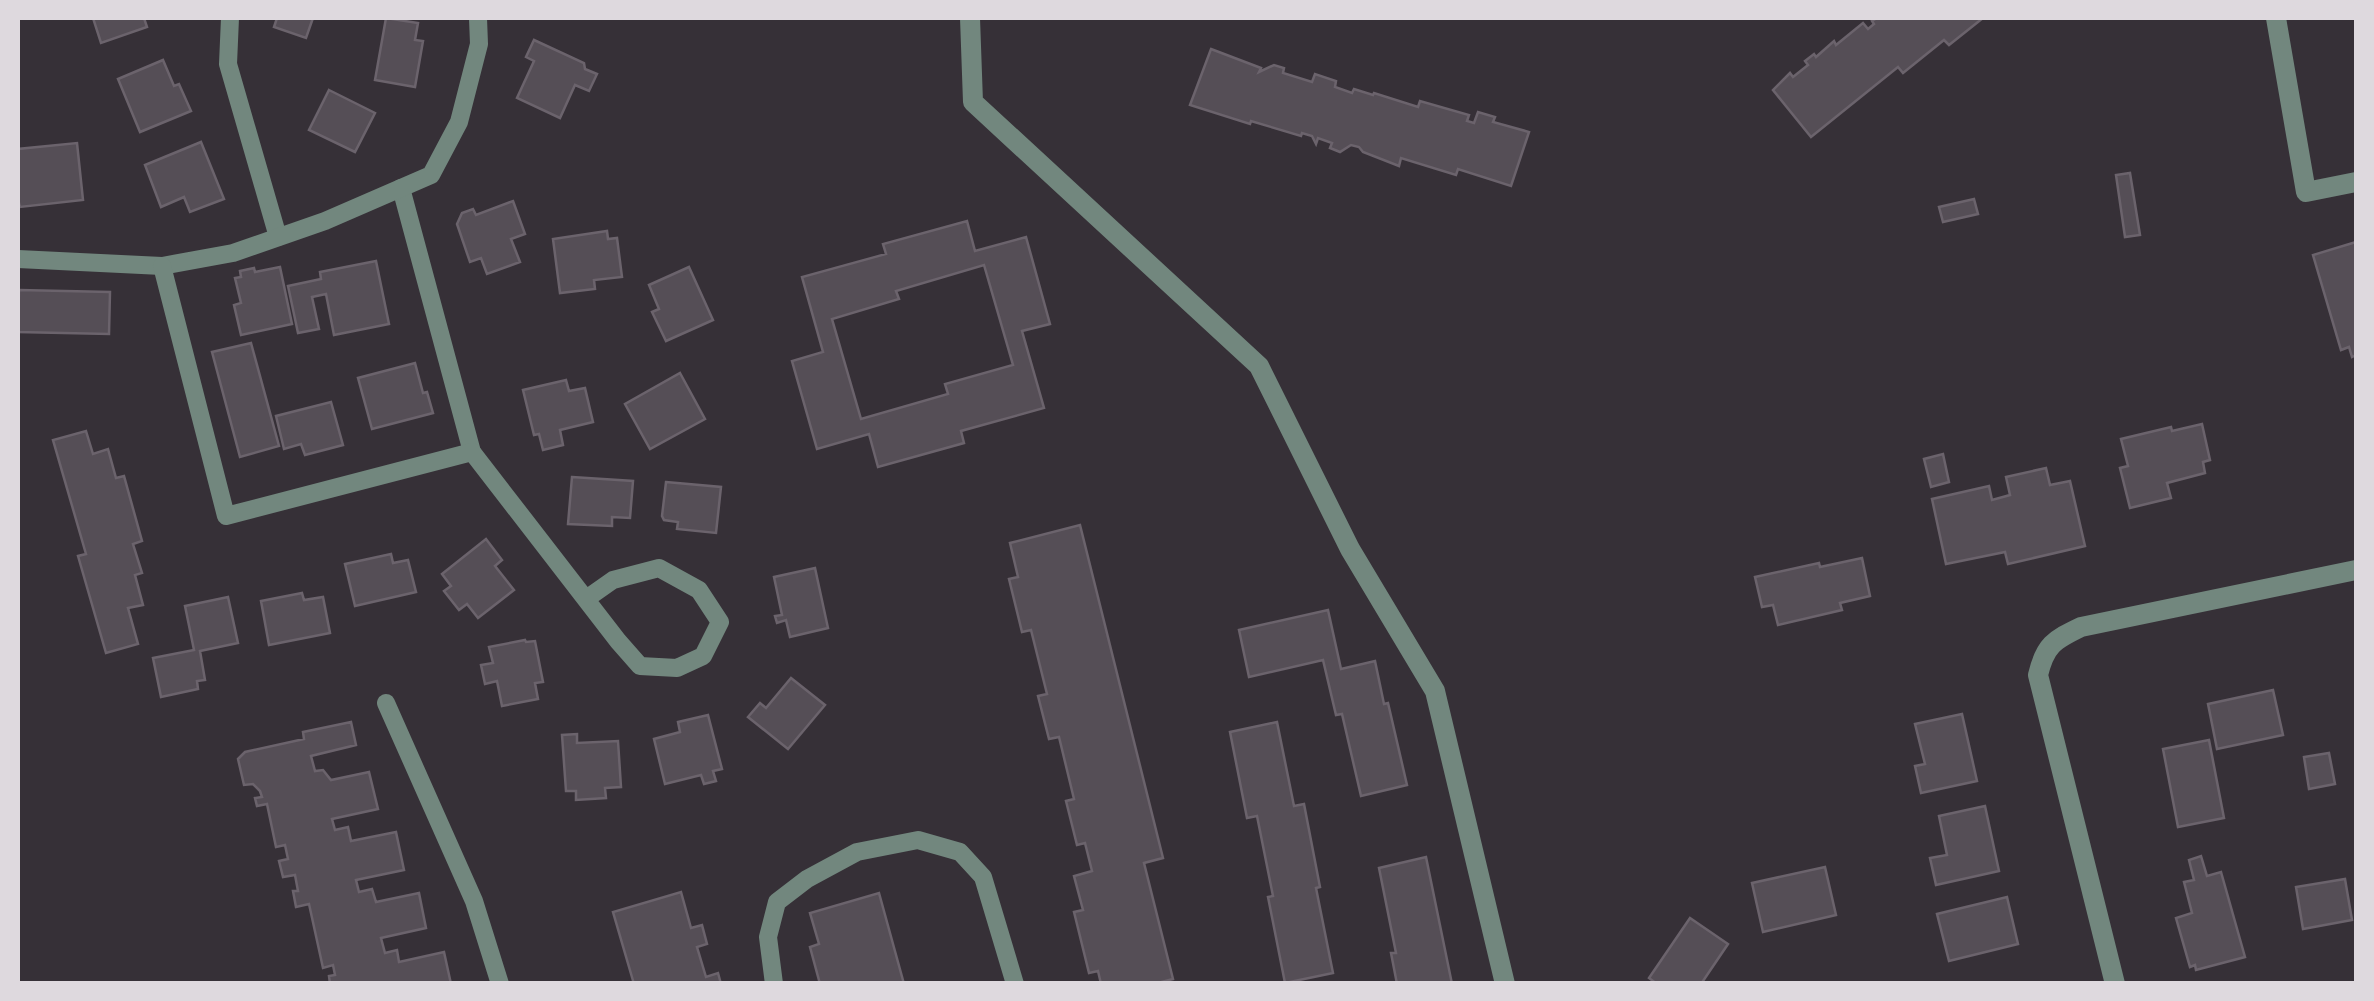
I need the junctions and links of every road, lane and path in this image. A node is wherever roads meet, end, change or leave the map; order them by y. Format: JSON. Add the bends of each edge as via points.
{"nodes":[{"id":1,"x":230,"y":18,"type":"edge"},
{"id":2,"x":478,"y":18,"type":"edge"},
{"id":3,"x":970,"y":18,"type":"edge"},
{"id":4,"x":2276,"y":18,"type":"edge"},
{"id":5,"x":2356,"y":182,"type":"edge"},
{"id":6,"x":401,"y":188,"type":"junction"},
{"id":7,"x":278,"y":238,"type":"junction"},
{"id":8,"x":18,"y":258,"type":"edge"},
{"id":9,"x":162,"y":266,"type":"junction"},
{"id":10,"x":472,"y":452,"type":"junction"},
{"id":11,"x":2356,"y":570,"type":"edge"},
{"id":12,"x":586,"y":599,"type":"junction"},
{"id":13,"x":386,"y":703,"type":"dead end"},
{"id":14,"x":500,"y":984,"type":"edge"},
{"id":15,"x":774,"y":984,"type":"edge"},
{"id":16,"x":1015,"y":984,"type":"edge"},
{"id":17,"x":1504,"y":984,"type":"edge"},
{"id":18,"x":2115,"y":984,"type":"edge"}],
"edges":[{"from":1,"to":7,"type":"lane","via":[[228,64]]},
{"from":2,"to":6,"type":"lane","via":[[479,44],[459,122],[432,175]]},
{"from":3,"to":17,"type":"street","via":[[973,102],[1259,366],[1350,550],[1435,691]]},
{"from":4,"to":5,"type":"street","via":[[2306,192]]},
{"from":6,"to":7,"type":"lane"},
{"from":6,"to":10,"type":"lane"},
{"from":7,"to":9,"type":"lane"},
{"from":8,"to":9,"type":"lane"},
{"from":9,"to":10,"type":"lane","via":[[226,516]]},
{"from":10,"to":12,"type":"lane"},
{"from":11,"to":18,"type":"street","via":[[2081,627],[2043,653],[2038,675]]},
{"from":12,"to":12,"type":"lane","via":[[640,666],[677,668],[703,656],[720,622],[699,590],[659,568],[613,580]]},
{"from":13,"to":14,"type":"lane","via":[[474,900]]},
{"from":15,"to":16,"type":"lane","via":[[768,937],[778,902],[856,852],[918,840],[960,852],[983,878]]}]}
